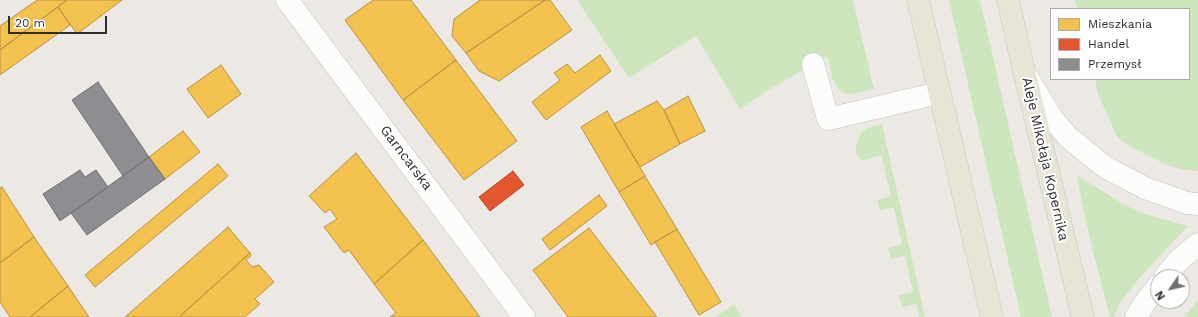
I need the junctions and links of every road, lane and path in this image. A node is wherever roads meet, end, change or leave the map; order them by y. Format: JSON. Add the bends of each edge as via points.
{"nodes":[{"id":1,"x":288,"y":0,"type":"edge"},
{"id":2,"x":918,"y":0,"type":"edge"},
{"id":3,"x":1008,"y":0,"type":"edge"},
{"id":4,"x":813,"y":64,"type":"dead end"},
{"id":5,"x":1024,"y":72,"type":"junction"},
{"id":6,"x":939,"y":92,"type":"junction"},
{"id":7,"x":1198,"y":204,"type":"edge"},
{"id":8,"x":1198,"y":244,"type":"edge"},
{"id":9,"x":1172,"y":269,"type":"edge"},
{"id":10,"x":1150,"y":296,"type":"edge"},
{"id":11,"x":524,"y":317,"type":"edge"},
{"id":12,"x":992,"y":317,"type":"edge"},
{"id":13,"x":1083,"y":317,"type":"edge"},
{"id":14,"x":1136,"y":317,"type":"edge"}],
"edges":[{"from":1,"to":11,"type":"street","name":"Garncarska"},
{"from":2,"to":6,"type":"main road"},
{"from":3,"to":5,"type":"main road","name":"Aleje Mikołaja Kopernika"},
{"from":4,"to":6,"type":"street","via":[[828,119]]},
{"from":5,"to":7,"type":"street","via":[[1052,118],[1068,137],[1104,167],[1144,188],[1187,203]]},
{"from":5,"to":13,"type":"main road","name":"Aleje Mikołaja Kopernika"},
{"from":6,"to":12,"type":"main road"},
{"from":8,"to":9,"type":"street"},
{"from":10,"to":14,"type":"street"}]}
